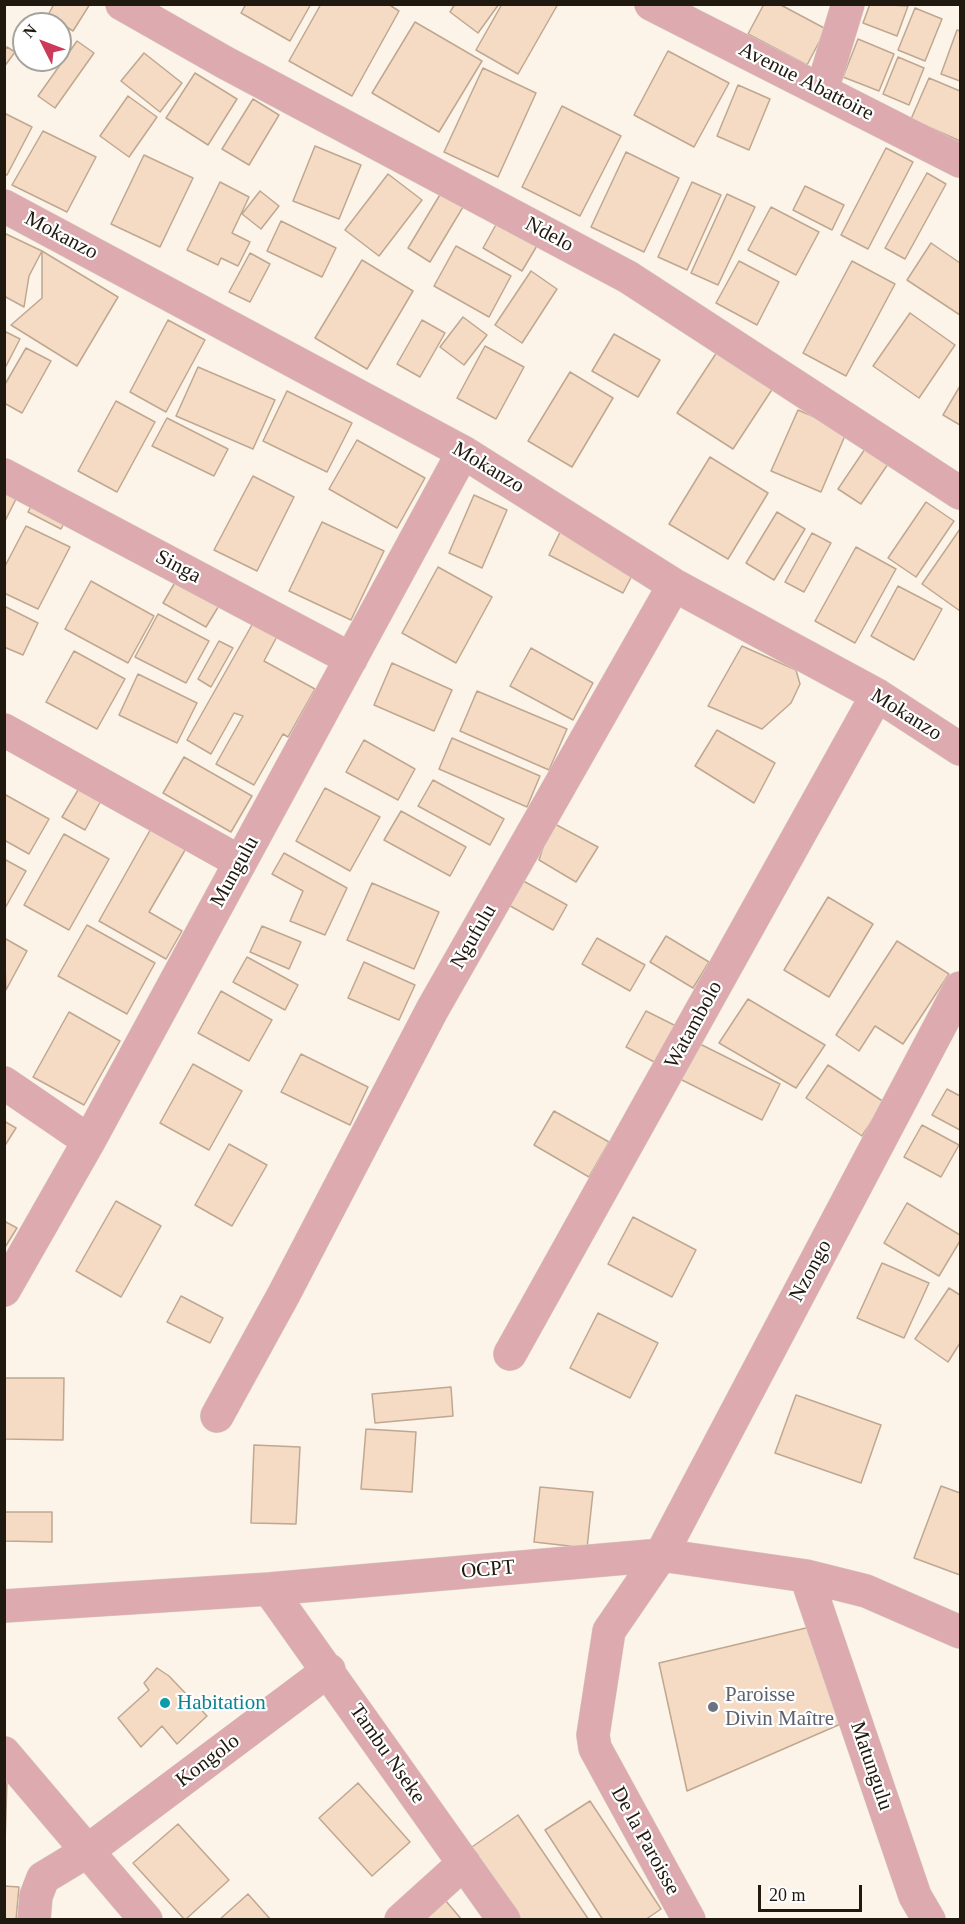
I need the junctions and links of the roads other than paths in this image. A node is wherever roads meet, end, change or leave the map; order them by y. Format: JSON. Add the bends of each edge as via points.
{"nodes":[{"id":1,"x":122,"y":4,"type":"edge"},
{"id":2,"x":651,"y":4,"type":"edge"},
{"id":3,"x":848,"y":4,"type":"edge"},
{"id":4,"x":822,"y":90,"type":"junction"},
{"id":5,"x":960,"y":161,"type":"edge"},
{"id":6,"x":4,"y":206,"type":"edge"},
{"id":7,"x":463,"y":452,"type":"junction"},
{"id":8,"x":4,"y":475,"type":"edge"},
{"id":9,"x":960,"y":493,"type":"edge"},
{"id":10,"x":674,"y":585,"type":"junction"},
{"id":11,"x":351,"y":659,"type":"junction"},
{"id":12,"x":877,"y":695,"type":"junction"},
{"id":13,"x":4,"y":730,"type":"edge"},
{"id":14,"x":960,"y":749,"type":"edge"},
{"id":15,"x":240,"y":862,"type":"junction"},
{"id":16,"x":960,"y":988,"type":"edge"},
{"id":17,"x":4,"y":1083,"type":"edge"},
{"id":18,"x":89,"y":1141,"type":"junction"},
{"id":19,"x":4,"y":1290,"type":"edge"},
{"id":20,"x":510,"y":1354,"type":"dead end"},
{"id":21,"x":217,"y":1416,"type":"dead end"},
{"id":22,"x":661,"y":1555,"type":"junction"},
{"id":23,"x":806,"y":1576,"type":"junction"},
{"id":24,"x":269,"y":1589,"type":"junction"},
{"id":25,"x":4,"y":1606,"type":"edge"},
{"id":26,"x":960,"y":1632,"type":"edge"},
{"id":27,"x":329,"y":1671,"type":"junction"},
{"id":28,"x":4,"y":1753,"type":"edge"},
{"id":29,"x":602,"y":1763,"type":"joint"},
{"id":30,"x":86,"y":1852,"type":"junction"},
{"id":31,"x":464,"y":1863,"type":"junction"},
{"id":32,"x":34,"y":1920,"type":"edge"},
{"id":33,"x":146,"y":1920,"type":"edge"},
{"id":34,"x":401,"y":1920,"type":"edge"},
{"id":35,"x":504,"y":1920,"type":"edge"},
{"id":36,"x":689,"y":1920,"type":"edge"},
{"id":37,"x":929,"y":1920,"type":"edge"}],
"edges":[{"from":1,"to":9,"type":"street","name":"Ndelo","via":[[628,277]]},
{"from":2,"to":4,"type":"street","name":"Avenue Abattoire"},
{"from":3,"to":4,"type":"street"},
{"from":4,"to":5,"type":"street","name":"Avenue Abattoire"},
{"from":6,"to":7,"type":"street","name":"Mokanzo"},
{"from":7,"to":10,"type":"street","name":"Mokanzo"},
{"from":7,"to":11,"type":"street","name":"Mungulu"},
{"from":8,"to":11,"type":"street","name":"Singa"},
{"from":10,"to":12,"type":"street","name":"Mokanzo"},
{"from":10,"to":21,"type":"street","name":"Ngufulu","via":[[432,1010]]},
{"from":11,"to":15,"type":"street","name":"Mungulu"},
{"from":12,"to":14,"type":"street","name":"Mokanzo"},
{"from":12,"to":20,"type":"street","name":"Watambolo"},
{"from":13,"to":15,"type":"street"},
{"from":15,"to":18,"type":"street","name":"Mungulu"},
{"from":16,"to":22,"type":"street","name":"Nzongo"},
{"from":17,"to":18,"type":"street"},
{"from":18,"to":19,"type":"street","name":"Mungulu"},
{"from":22,"to":23,"type":"street","name":"OCPT"},
{"from":22,"to":24,"type":"street","name":"OCPT"},
{"from":22,"to":29,"type":"street","name":"Nzongo","via":[[609,1631],[593,1735]]},
{"from":23,"to":26,"type":"street","name":"OCPT","via":[[866,1591]]},
{"from":23,"to":37,"type":"street","name":"Matungulu","via":[[915,1896]]},
{"from":24,"to":25,"type":"street","name":"OCPT"},
{"from":24,"to":27,"type":"street","name":"Tambu Nseke"},
{"from":27,"to":30,"type":"street","name":"Kongolo"},
{"from":27,"to":31,"type":"street","name":"Tambu Nseke"},
{"from":28,"to":30,"type":"street"},
{"from":29,"to":36,"type":"street","name":"De la Paroisse"},
{"from":30,"to":32,"type":"street","name":"Kongolo","via":[[44,1878],[36,1896]]},
{"from":30,"to":33,"type":"street"},
{"from":31,"to":34,"type":"street"},
{"from":31,"to":35,"type":"street","name":"Tambu Nseke"}]}
